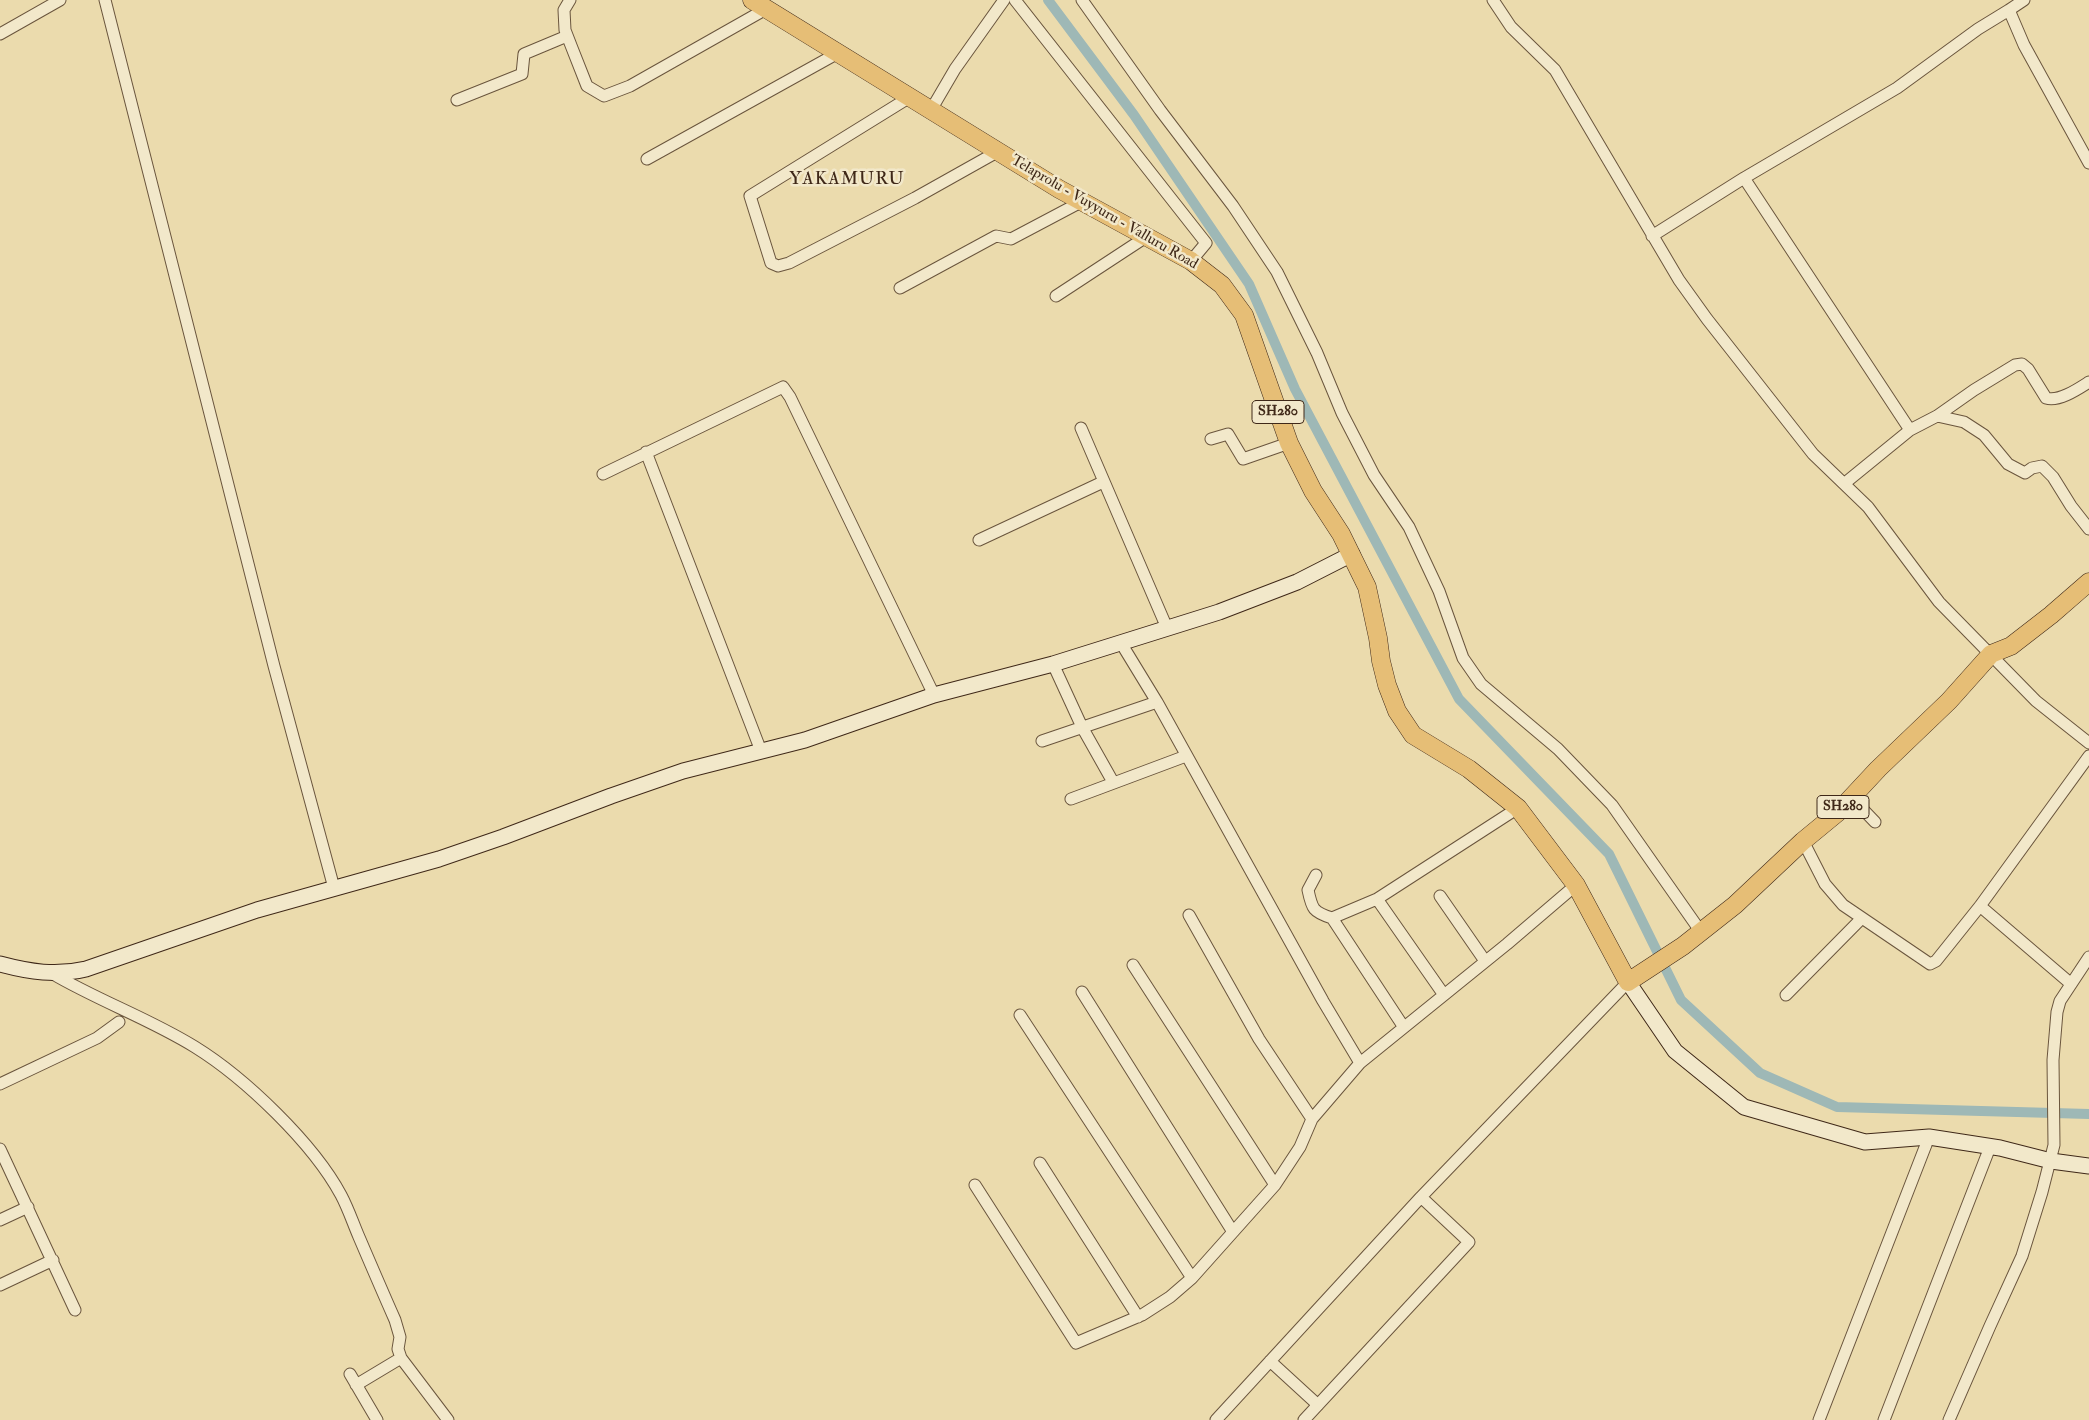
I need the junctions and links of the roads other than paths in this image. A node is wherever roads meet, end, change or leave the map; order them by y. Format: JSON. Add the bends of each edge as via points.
{"nodes":[{"id":1,"x":60,"y":0,"type":"edge"},
{"id":2,"x":105,"y":0,"type":"edge"},
{"id":3,"x":570,"y":0,"type":"edge"},
{"id":4,"x":1004,"y":0,"type":"edge"},
{"id":5,"x":1015,"y":0,"type":"edge"},
{"id":6,"x":1082,"y":0,"type":"edge"},
{"id":7,"x":1492,"y":0,"type":"edge"},
{"id":8,"x":2024,"y":0,"type":"edge"},
{"id":9,"x":759,"y":5,"type":"edge"},
{"id":10,"x":2009,"y":10,"type":"junction"},
{"id":11,"x":0,"y":34,"type":"edge"},
{"id":12,"x":568,"y":36,"type":"junction"},
{"id":13,"x":838,"y":53,"type":"junction"},
{"id":14,"x":910,"y":98,"type":"junction"},
{"id":15,"x":457,"y":100,"type":"dead end"},
{"id":16,"x":931,"y":110,"type":"junction"},
{"id":17,"x":997,"y":152,"type":"junction"},
{"id":18,"x":647,"y":160,"type":"dead end"},
{"id":19,"x":2088,"y":161,"type":"edge"},
{"id":20,"x":1744,"y":178,"type":"junction"},
{"id":21,"x":1081,"y":202,"type":"junction"},
{"id":22,"x":1652,"y":236,"type":"junction"},
{"id":23,"x":1146,"y":237,"type":"junction"},
{"id":24,"x":1191,"y":261,"type":"junction"},
{"id":25,"x":900,"y":288,"type":"dead end"},
{"id":26,"x":1056,"y":296,"type":"dead end"},
{"id":27,"x":2087,"y":386,"type":"edge"},
{"id":28,"x":1937,"y":416,"type":"junction"},
{"id":29,"x":1082,"y":428,"type":"dead end"},
{"id":30,"x":1910,"y":430,"type":"junction"},
{"id":31,"x":1212,"y":439,"type":"dead end"},
{"id":32,"x":1289,"y":443,"type":"junction"},
{"id":33,"x":646,"y":452,"type":"junction"},
{"id":34,"x":603,"y":474,"type":"dead end"},
{"id":35,"x":1103,"y":482,"type":"junction"},
{"id":36,"x":1846,"y":483,"type":"junction"},
{"id":37,"x":2089,"y":529,"type":"edge"},
{"id":38,"x":979,"y":540,"type":"dead end"},
{"id":39,"x":1352,"y":554,"type":"junction"},
{"id":40,"x":2089,"y":582,"type":"edge"},
{"id":41,"x":1167,"y":628,"type":"junction"},
{"id":42,"x":1121,"y":642,"type":"junction"},
{"id":43,"x":1991,"y":654,"type":"junction"},
{"id":44,"x":1053,"y":664,"type":"junction"},
{"id":45,"x":934,"y":695,"type":"junction"},
{"id":46,"x":1157,"y":702,"type":"junction"},
{"id":47,"x":1082,"y":727,"type":"junction"},
{"id":48,"x":1042,"y":740,"type":"dead end"},
{"id":49,"x":2089,"y":743,"type":"edge"},
{"id":50,"x":761,"y":751,"type":"junction"},
{"id":51,"x":1186,"y":756,"type":"junction"},
{"id":52,"x":2089,"y":756,"type":"edge"},
{"id":53,"x":1113,"y":782,"type":"junction"},
{"id":54,"x":1852,"y":798,"type":"junction"},
{"id":55,"x":1071,"y":799,"type":"dead end"},
{"id":56,"x":1518,"y":808,"type":"junction"},
{"id":57,"x":1875,"y":822,"type":"dead end"},
{"id":58,"x":1803,"y":842,"type":"junction"},
{"id":59,"x":1316,"y":875,"type":"dead end"},
{"id":60,"x":1576,"y":885,"type":"junction"},
{"id":61,"x":334,"y":888,"type":"junction"},
{"id":62,"x":1440,"y":896,"type":"dead end"},
{"id":63,"x":1377,"y":898,"type":"junction"},
{"id":64,"x":1980,"y":906,"type":"junction"},
{"id":65,"x":1189,"y":915,"type":"dead end"},
{"id":66,"x":1332,"y":918,"type":"junction"},
{"id":67,"x":1862,"y":918,"type":"junction"},
{"id":68,"x":1701,"y":932,"type":"junction"},
{"id":69,"x":2089,"y":957,"type":"edge"},
{"id":70,"x":1485,"y":961,"type":"junction"},
{"id":71,"x":0,"y":964,"type":"edge"},
{"id":72,"x":1133,"y":965,"type":"dead end"},
{"id":73,"x":53,"y":974,"type":"junction"},
{"id":74,"x":1635,"y":978,"type":"junction"},
{"id":75,"x":2070,"y":983,"type":"junction"},
{"id":76,"x":1082,"y":992,"type":"dead end"},
{"id":77,"x":1786,"y":994,"type":"dead end"},
{"id":78,"x":1444,"y":995,"type":"junction"},
{"id":79,"x":118,"y":1007,"type":"junction"},
{"id":80,"x":1020,"y":1015,"type":"dead end"},
{"id":81,"x":136,"y":1016,"type":"junction"},
{"id":82,"x":119,"y":1022,"type":"junction"},
{"id":83,"x":1403,"y":1026,"type":"junction"},
{"id":84,"x":1360,"y":1063,"type":"junction"},
{"id":85,"x":0,"y":1084,"type":"edge"},
{"id":86,"x":1312,"y":1119,"type":"junction"},
{"id":87,"x":1930,"y":1137,"type":"junction"},
{"id":88,"x":1990,"y":1146,"type":"junction"},
{"id":89,"x":1,"y":1155,"type":"edge"},
{"id":90,"x":2051,"y":1161,"type":"junction"},
{"id":91,"x":1040,"y":1163,"type":"dead end"},
{"id":92,"x":2089,"y":1166,"type":"edge"},
{"id":93,"x":975,"y":1185,"type":"dead end"},
{"id":94,"x":1275,"y":1185,"type":"junction"},
{"id":95,"x":1421,"y":1197,"type":"junction"},
{"id":96,"x":28,"y":1207,"type":"junction"},
{"id":97,"x":0,"y":1220,"type":"edge"},
{"id":98,"x":1233,"y":1232,"type":"junction"},
{"id":99,"x":53,"y":1260,"type":"junction"},
{"id":100,"x":1192,"y":1278,"type":"junction"},
{"id":101,"x":0,"y":1285,"type":"edge"},
{"id":102,"x":75,"y":1310,"type":"dead end"},
{"id":103,"x":1138,"y":1316,"type":"junction"},
{"id":104,"x":401,"y":1358,"type":"junction"},
{"id":105,"x":1270,"y":1361,"type":"junction"},
{"id":106,"x":350,"y":1374,"type":"dead end"},
{"id":107,"x":356,"y":1385,"type":"junction"},
{"id":108,"x":1318,"y":1404,"type":"junction"},
{"id":109,"x":1823,"y":1419,"type":"edge"},
{"id":110,"x":377,"y":1420,"type":"edge"},
{"id":111,"x":448,"y":1420,"type":"edge"},
{"id":112,"x":1216,"y":1420,"type":"edge"},
{"id":113,"x":1304,"y":1420,"type":"edge"},
{"id":114,"x":1884,"y":1420,"type":"edge"},
{"id":115,"x":1950,"y":1420,"type":"edge"}],
"edges":[{"from":1,"to":11,"type":"street"},
{"from":2,"to":61,"type":"street"},
{"from":3,"to":12,"type":"street","via":[[564,10]]},
{"from":4,"to":16,"type":"street","via":[[955,69]]},
{"from":5,"to":24,"type":"street","via":[[1206,243]]},
{"from":6,"to":68,"type":"street","via":[[1233,206],[1277,272],[1317,352],[1342,413],[1374,474],[1409,527],[1439,591],[1463,658],[1481,684],[1558,749],[1612,805]]},
{"from":7,"to":22,"type":"street","via":[[1511,27],[1555,70]]},
{"from":8,"to":10,"type":"street"},
{"from":9,"to":12,"type":"street","via":[[630,86],[604,96],[587,86]]},
{"from":9,"to":13,"type":"main road","name":"Telaprolu - Vuyyuru - Valluru Road","number":"SH280"},
{"from":10,"to":19,"type":"street"},
{"from":10,"to":20,"type":"street","via":[[1897,88]]},
{"from":12,"to":15,"type":"street","via":[[524,54],[522,74]]},
{"from":13,"to":14,"type":"main road","name":"Telaprolu - Vuyyuru - Valluru Road","number":"SH280"},
{"from":13,"to":18,"type":"street"},
{"from":14,"to":16,"type":"main road","name":"Telaprolu - Vuyyuru - Valluru Road","number":"SH280"},
{"from":14,"to":17,"type":"street","via":[[750,196],[771,263],[778,266],[789,263]]},
{"from":16,"to":17,"type":"main road","name":"Telaprolu - Vuyyuru - Valluru Road","number":"SH280"},
{"from":17,"to":21,"type":"main road","name":"Telaprolu - Vuyyuru - Valluru Road","number":"SH280"},
{"from":20,"to":22,"type":"street"},
{"from":20,"to":30,"type":"street"},
{"from":21,"to":23,"type":"main road","name":"Telaprolu - Vuyyuru - Valluru Road","number":"SH280"},
{"from":21,"to":25,"type":"street","via":[[1011,239],[996,236]]},
{"from":22,"to":36,"type":"street","via":[[1679,280],[1760,388],[1813,454]]},
{"from":23,"to":24,"type":"main road","name":"Telaprolu - Vuyyuru - Valluru Road","number":"SH280"},
{"from":23,"to":26,"type":"street"},
{"from":24,"to":32,"type":"main road","name":"Telaprolu - Vuyyuru - Valluru Road","number":"SH280","via":[[1222,285],[1244,315]]},
{"from":27,"to":28,"type":"street","via":[[2049,399],[2025,365],[2018,364]]},
{"from":28,"to":30,"type":"street"},
{"from":28,"to":37,"type":"street","via":[[1964,422],[1984,434],[2008,464],[2024,473],[2042,466]]},
{"from":29,"to":35,"type":"street"},
{"from":30,"to":36,"type":"street"},
{"from":31,"to":32,"type":"street","via":[[1228,434],[1243,459]]},
{"from":32,"to":39,"type":"main road","name":"Telaprolu - Vuyyuru - Valluru Road","number":"SH280","via":[[1313,491]]},
{"from":33,"to":34,"type":"street"},
{"from":33,"to":45,"type":"street","via":[[783,387]]},
{"from":33,"to":50,"type":"street"},
{"from":35,"to":38,"type":"street"},
{"from":35,"to":41,"type":"street"},
{"from":36,"to":43,"type":"street","via":[[1868,507],[1939,602]]},
{"from":39,"to":41,"type":"main road","via":[[1256,599]]},
{"from":39,"to":56,"type":"main road","name":"Telaprolu - Vuyyuru - Valluru Road","number":"SH280","via":[[1367,587],[1381,661],[1397,711],[1413,735],[1469,769]]},
{"from":40,"to":43,"type":"main road","number":"SH280","via":[[2011,646]]},
{"from":41,"to":42,"type":"main road"},
{"from":42,"to":44,"type":"main road"},
{"from":42,"to":46,"type":"street"},
{"from":43,"to":49,"type":"street","via":[[2036,701]]},
{"from":43,"to":54,"type":"main road","number":"SH280"},
{"from":44,"to":45,"type":"main road"},
{"from":44,"to":47,"type":"street"},
{"from":45,"to":50,"type":"main road","via":[[805,740]]},
{"from":46,"to":47,"type":"street"},
{"from":46,"to":51,"type":"street"},
{"from":47,"to":48,"type":"street"},
{"from":47,"to":53,"type":"street"},
{"from":50,"to":61,"type":"main road","via":[[683,771],[447,856]]},
{"from":51,"to":53,"type":"street"},
{"from":51,"to":84,"type":"street"},
{"from":52,"to":64,"type":"street"},
{"from":53,"to":55,"type":"street"},
{"from":54,"to":57,"type":"street"},
{"from":54,"to":58,"type":"main road","number":"SH280"},
{"from":56,"to":60,"type":"main road","name":"Telaprolu - Vuyyuru - Valluru Road","number":"SH280"},
{"from":56,"to":63,"type":"street"},
{"from":58,"to":67,"type":"street","via":[[1824,884],[1843,905]]},
{"from":58,"to":68,"type":"main road","number":"SH280"},
{"from":59,"to":66,"type":"street","via":[[1308,890],[1312,905],[1317,914]]},
{"from":60,"to":70,"type":"street"},
{"from":60,"to":74,"type":"main road","name":"Telaprolu - Vuyyuru - Valluru Road","number":"SH280"},
{"from":61,"to":73,"type":"main road","via":[[257,910],[86,969]]},
{"from":62,"to":70,"type":"street"},
{"from":63,"to":66,"type":"street"},
{"from":63,"to":78,"type":"street"},
{"from":64,"to":67,"type":"street","via":[[1936,961],[1930,964]]},
{"from":64,"to":75,"type":"street"},
{"from":65,"to":86,"type":"street","via":[[1259,1039]]},
{"from":66,"to":83,"type":"street"},
{"from":67,"to":77,"type":"street"},
{"from":68,"to":74,"type":"main road","number":"SH280"},
{"from":69,"to":75,"type":"street"},
{"from":70,"to":78,"type":"street"},
{"from":71,"to":73,"type":"main road"},
{"from":72,"to":94,"type":"street"},
{"from":73,"to":79,"type":"street"},
{"from":74,"to":87,"type":"main road","via":[[1675,1051],[1744,1107],[1866,1142]]},
{"from":74,"to":95,"type":"street"},
{"from":75,"to":90,"type":"street","via":[[2057,1012]]},
{"from":76,"to":98,"type":"street"},
{"from":78,"to":83,"type":"street"},
{"from":79,"to":81,"type":"street"},
{"from":79,"to":82,"type":"street"},
{"from":80,"to":100,"type":"street"},
{"from":81,"to":82,"type":"street"},
{"from":81,"to":104,"type":"street","via":[[195,1047],[238,1078],[283,1120],[320,1164],[340,1195],[395,1320]]},
{"from":82,"to":85,"type":"street","via":[[97,1038]]},
{"from":83,"to":84,"type":"street"},
{"from":84,"to":86,"type":"street"},
{"from":86,"to":94,"type":"street","via":[[1300,1147]]},
{"from":87,"to":88,"type":"main road"},
{"from":87,"to":109,"type":"street"},
{"from":88,"to":90,"type":"main road"},
{"from":88,"to":114,"type":"street"},
{"from":89,"to":96,"type":"street"},
{"from":90,"to":92,"type":"main road"},
{"from":90,"to":115,"type":"street","via":[[2022,1256]]},
{"from":91,"to":103,"type":"street"},
{"from":93,"to":103,"type":"street","via":[[1076,1343]]},
{"from":94,"to":98,"type":"street"},
{"from":95,"to":105,"type":"street"},
{"from":95,"to":108,"type":"street","via":[[1469,1242]]},
{"from":96,"to":97,"type":"street"},
{"from":96,"to":99,"type":"street"},
{"from":98,"to":100,"type":"street"},
{"from":99,"to":101,"type":"street"},
{"from":99,"to":102,"type":"street"},
{"from":100,"to":103,"type":"street","via":[[1170,1297]]},
{"from":104,"to":107,"type":"street"},
{"from":104,"to":111,"type":"street"},
{"from":105,"to":108,"type":"street"},
{"from":105,"to":112,"type":"street"},
{"from":106,"to":107,"type":"street"},
{"from":107,"to":110,"type":"street"},
{"from":108,"to":113,"type":"street"}]}
